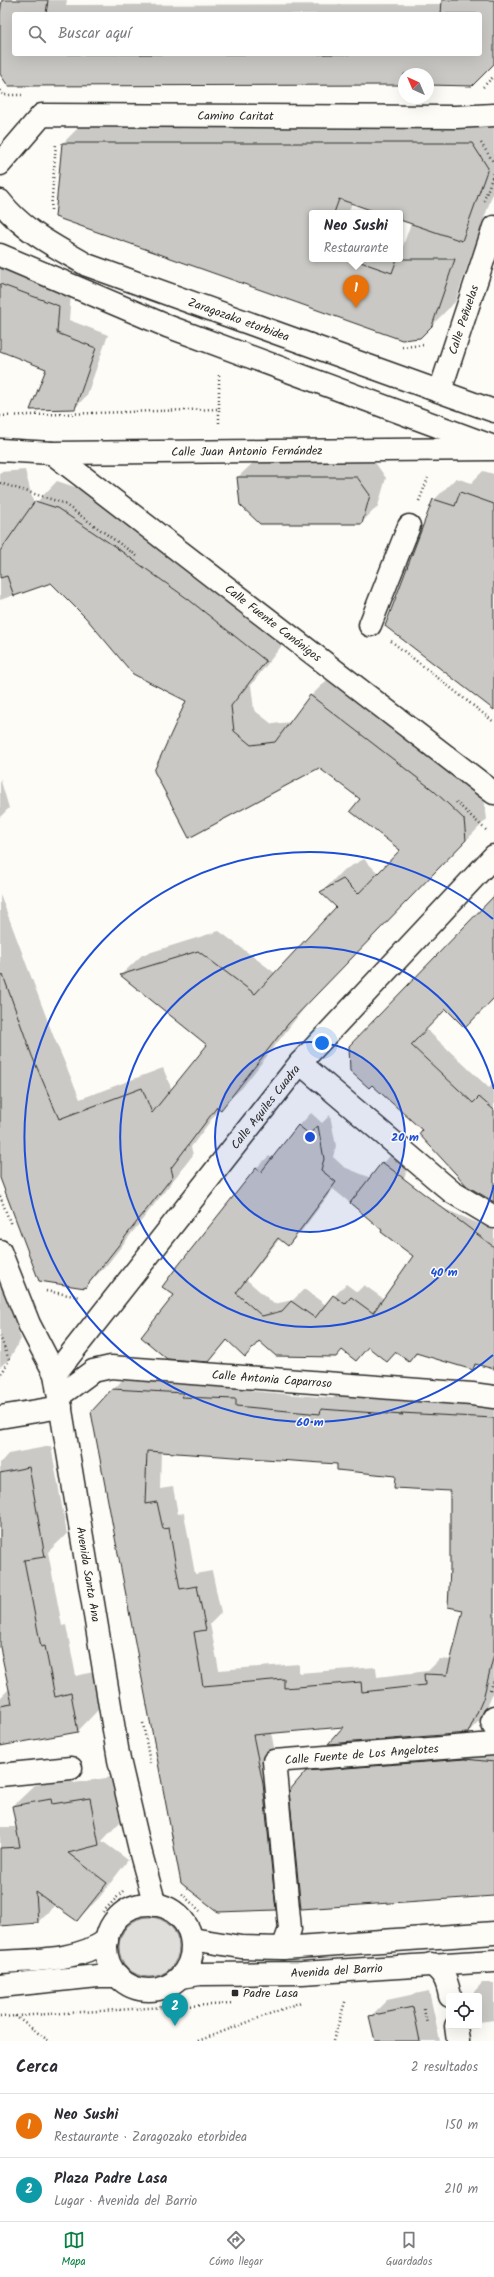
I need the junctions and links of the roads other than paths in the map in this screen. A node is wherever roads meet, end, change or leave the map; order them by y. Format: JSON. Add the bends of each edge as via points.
{"nodes":[{"id":1,"x":494,"y":115,"type":"edge"},
{"id":2,"x":0,"y":164,"type":"edge"},
{"id":3,"x":0,"y":201,"type":"edge"},
{"id":4,"x":494,"y":227,"type":"edge"},
{"id":5,"x":0,"y":255,"type":"edge"},
{"id":6,"x":440,"y":391,"type":"junction"},
{"id":7,"x":494,"y":411,"type":"edge"},
{"id":8,"x":494,"y":448,"type":"edge"},
{"id":9,"x":0,"y":450,"type":"edge"},
{"id":10,"x":52,"y":453,"type":"junction"},
{"id":11,"x":409,"y":526,"type":"road end"},
{"id":12,"x":370,"y":625,"type":"road end"},
{"id":13,"x":494,"y":793,"type":"edge"},
{"id":14,"x":494,"y":856,"type":"edge"},
{"id":15,"x":300,"y":1064,"type":"junction"},
{"id":16,"x":494,"y":1218,"type":"edge"},
{"id":17,"x":0,"y":1251,"type":"edge"},
{"id":18,"x":55,"y":1374,"type":"junction"},
{"id":19,"x":494,"y":1397,"type":"edge"},
{"id":20,"x":60,"y":1401,"type":"junction"},
{"id":21,"x":0,"y":1417,"type":"edge"},
{"id":22,"x":494,"y":1718,"type":"edge"},
{"id":23,"x":494,"y":1727,"type":"edge"},
{"id":24,"x":494,"y":1744,"type":"edge"},
{"id":25,"x":71,"y":1768,"type":"dead end"},
{"id":26,"x":0,"y":1775,"type":"edge"},
{"id":27,"x":155,"y":1905,"type":"junction"},
{"id":28,"x":494,"y":1933,"type":"edge"},
{"id":29,"x":192,"y":1939,"type":"junction"},
{"id":30,"x":107,"y":1940,"type":"junction"},
{"id":31,"x":283,"y":1948,"type":"junction"},
{"id":32,"x":494,"y":1961,"type":"edge"},
{"id":33,"x":0,"y":1962,"type":"edge"},
{"id":34,"x":432,"y":1964,"type":"junction"},
{"id":35,"x":118,"y":1976,"type":"junction"},
{"id":36,"x":180,"y":1977,"type":"junction"},
{"id":37,"x":0,"y":1986,"type":"edge"},
{"id":38,"x":449,"y":1993,"type":"edge"},
{"id":39,"x":456,"y":2029,"type":"edge"},
{"id":40,"x":458,"y":2041,"type":"edge"}],
"edges":[{"from":1,"to":2,"type":"street","name":"Camino Caritat","via":[[42,115]]},
{"from":3,"to":6,"type":"street","name":"Zaragozako etorbidea","via":[[11,216],[26,229],[87,265]]},
{"from":4,"to":6,"type":"street","name":"Calle Peñuelas"},
{"from":5,"to":8,"type":"street","via":[[167,326]]},
{"from":6,"to":7,"type":"street","name":"Zaragozako etorbidea"},
{"from":8,"to":10,"type":"street","name":"Calle Juan Antonio Fernández"},
{"from":9,"to":10,"type":"street","name":"Calle Juan Antonio Fernández"},
{"from":10,"to":13,"type":"street","name":"Calle Fuente Canónigos"},
{"from":11,"to":12,"type":"street"},
{"from":14,"to":15,"type":"street","name":"Calle Aquiles Cuadra"},
{"from":15,"to":16,"type":"street","via":[[452,1192]]},
{"from":15,"to":18,"type":"street","name":"Calle Aquiles Cuadra"},
{"from":17,"to":18,"type":"street","name":"Avenida Santa Ana","via":[[29,1324]]},
{"from":18,"to":20,"type":"street","name":"Avenida Santa Ana"},
{"from":19,"to":20,"type":"street","name":"Calle Antonia Caparroso","via":[[111,1367],[93,1371]]},
{"from":20,"to":21,"type":"street"},
{"from":20,"to":27,"type":"street","name":"Avenida Santa Ana","via":[[119,1760],[140,1854]]},
{"from":22,"to":23,"type":"street"},
{"from":24,"to":31,"type":"street","name":"Calle Fuente de Los Angelotes","via":[[274,1760],[290,1928]]},
{"from":25,"to":26,"type":"street"},
{"from":27,"to":29,"type":"street","via":[[179,1916],[187,1926]]},
{"from":27,"to":30,"type":"street","via":[[142,1905],[130,1909],[112,1927]]},
{"from":28,"to":31,"type":"street"},
{"from":29,"to":31,"type":"street","via":[[242,1946]]},
{"from":29,"to":36,"type":"street","via":[[188,1966]]},
{"from":30,"to":33,"type":"street","via":[[96,1948],[71,1955]]},
{"from":30,"to":35,"type":"street","via":[[110,1965]]},
{"from":32,"to":34,"type":"street","name":"Avenida del Barrio"},
{"from":34,"to":36,"type":"street","name":"Avenida del Barrio","via":[[302,1973],[200,1974]]},
{"from":34,"to":38,"type":"street","via":[[442,1972]]},
{"from":35,"to":36,"type":"street","via":[[141,1990],[169,1986]]},
{"from":35,"to":37,"type":"street"},
{"from":39,"to":40,"type":"street"}]}
